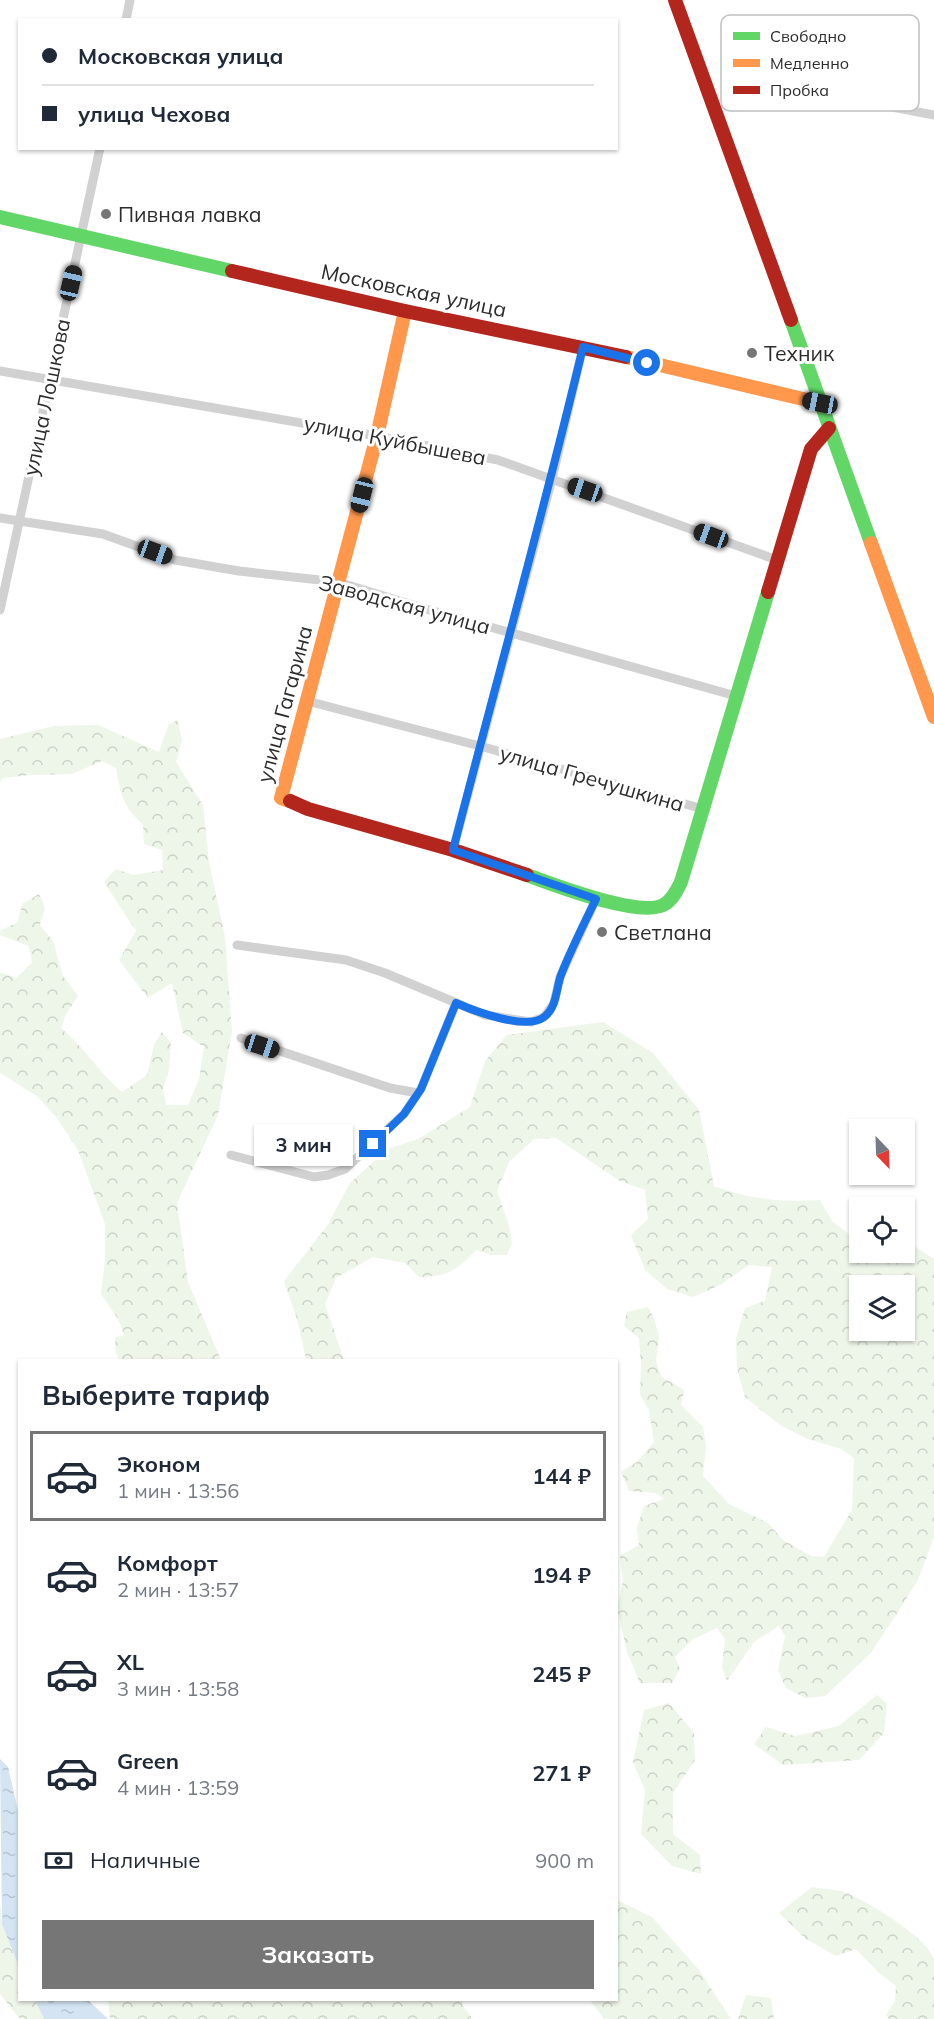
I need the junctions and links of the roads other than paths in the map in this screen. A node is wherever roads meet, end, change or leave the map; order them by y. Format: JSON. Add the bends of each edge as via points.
{"nodes":[{"id":1,"x":130,"y":0,"type":"edge"},
{"id":2,"x":675,"y":0,"type":"edge"},
{"id":3,"x":126,"y":18,"type":"edge"},
{"id":4,"x":913,"y":111,"type":"edge"},
{"id":5,"x":934,"y":115,"type":"edge"},
{"id":6,"x":100,"y":150,"type":"edge"},
{"id":7,"x":0,"y":217,"type":"edge"},
{"id":8,"x":82,"y":235,"type":"junction"},
{"id":9,"x":405,"y":311,"type":"junction"},
{"id":10,"x":583,"y":347,"type":"junction"},
{"id":11,"x":0,"y":371,"type":"edge"},
{"id":12,"x":51,"y":379,"type":"junction"},
{"id":13,"x":820,"y":403,"type":"junction"},
{"id":14,"x":829,"y":428,"type":"junction"},
{"id":15,"x":377,"y":436,"type":"junction"},
{"id":16,"x":552,"y":479,"type":"junction"},
{"id":17,"x":0,"y":518,"type":"edge"},
{"id":18,"x":19,"y":521,"type":"junction"},
{"id":19,"x":777,"y":560,"type":"junction"},
{"id":20,"x":338,"y":582,"type":"junction"},
{"id":21,"x":0,"y":610,"type":"edge"},
{"id":22,"x":509,"y":633,"type":"junction"},
{"id":23,"x":736,"y":696,"type":"junction"},
{"id":24,"x":308,"y":701,"type":"junction"},
{"id":25,"x":934,"y":717,"type":"edge"},
{"id":26,"x":480,"y":746,"type":"junction"},
{"id":27,"x":703,"y":809,"type":"junction"},
{"id":28,"x":453,"y":850,"type":"junction"},
{"id":29,"x":596,"y":899,"type":"junction"},
{"id":30,"x":237,"y":945,"type":"dead end"},
{"id":31,"x":456,"y":1003,"type":"junction"},
{"id":32,"x":241,"y":1038,"type":"dead end"},
{"id":33,"x":418,"y":1093,"type":"junction"},
{"id":34,"x":231,"y":1155,"type":"dead end"}],
"edges":[{"from":1,"to":3,"type":"street"},
{"from":2,"to":13,"type":"street"},
{"from":4,"to":5,"type":"street"},
{"from":6,"to":8,"type":"street","name":"улица Лошкова"},
{"from":7,"to":8,"type":"street","name":"Московская улица"},
{"from":8,"to":9,"type":"street","name":"Московская улица"},
{"from":8,"to":12,"type":"street","name":"улица Лошкова"},
{"from":9,"to":10,"type":"street","name":"Московская улица"},
{"from":9,"to":15,"type":"street","name":"улица Гагарина"},
{"from":10,"to":13,"type":"street","name":"Московская улица"},
{"from":10,"to":16,"type":"street"},
{"from":11,"to":12,"type":"street","name":"улица Куйбышева"},
{"from":12,"to":15,"type":"street","name":"улица Куйбышева"},
{"from":12,"to":18,"type":"street","name":"улица Лошкова"},
{"from":13,"to":14,"type":"street"},
{"from":14,"to":19,"type":"street","via":[[811,449]]},
{"from":14,"to":25,"type":"street"},
{"from":15,"to":16,"type":"street","name":"улица Куйбышева","via":[[498,460]]},
{"from":15,"to":20,"type":"street","name":"улица Гагарина"},
{"from":16,"to":19,"type":"street","name":"улица Куйбышева"},
{"from":16,"to":22,"type":"street"},
{"from":17,"to":18,"type":"street","name":"Заводская улица"},
{"from":18,"to":20,"type":"street","name":"Заводская улица","via":[[103,534],[175,560]]},
{"from":18,"to":21,"type":"street","name":"улица Лошкова"},
{"from":19,"to":23,"type":"street"},
{"from":20,"to":22,"type":"street","name":"Заводская улица"},
{"from":20,"to":24,"type":"street","name":"улица Гагарина"},
{"from":22,"to":23,"type":"street","name":"Заводская улица"},
{"from":22,"to":26,"type":"street"},
{"from":23,"to":27,"type":"street"},
{"from":24,"to":26,"type":"street","name":"улица Гречушкина"},
{"from":24,"to":28,"type":"street","name":"улица Гагарина","via":[[281,798]]},
{"from":26,"to":27,"type":"street","name":"улица Гречушкина"},
{"from":26,"to":28,"type":"street"},
{"from":27,"to":29,"type":"street","name":"улица Гагарина","via":[[674,897],[666,904],[656,908]]},
{"from":28,"to":29,"type":"street","name":"улица Гагарина"},
{"from":29,"to":31,"type":"street","via":[[560,977],[554,1003],[544,1017],[531,1022],[484,1015]]},
{"from":30,"to":31,"type":"street","via":[[346,960]]},
{"from":31,"to":33,"type":"street"},
{"from":32,"to":33,"type":"street","via":[[390,1088]]},
{"from":33,"to":34,"type":"street","via":[[404,1114],[373,1144],[345,1169],[328,1175],[314,1177]]}]}
